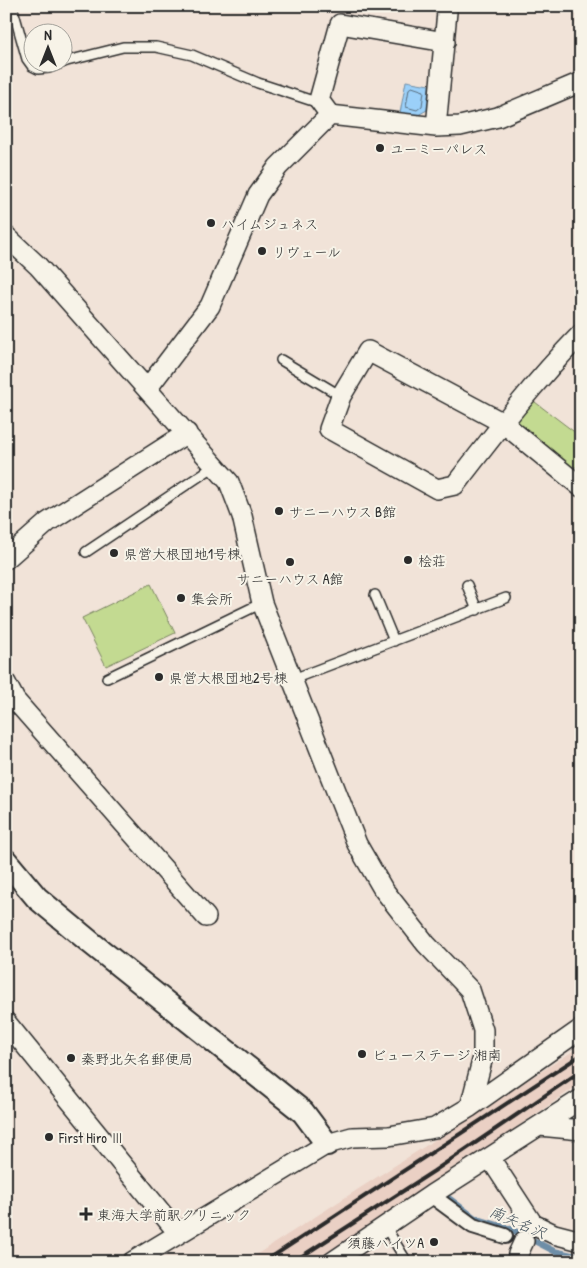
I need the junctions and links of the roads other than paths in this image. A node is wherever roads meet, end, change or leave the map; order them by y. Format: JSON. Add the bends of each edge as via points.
{"nodes":[{"id":1,"x":12,"y":6,"type":"edge"},
{"id":2,"x":444,"y":6,"type":"edge"},
{"id":3,"x":445,"y":42,"type":"junction"},
{"id":4,"x":581,"y":82,"type":"edge"},
{"id":5,"x":325,"y":107,"type":"junction"},
{"id":6,"x":436,"y":127,"type":"junction"},
{"id":7,"x":6,"y":236,"type":"edge"},
{"id":8,"x":581,"y":334,"type":"edge"},
{"id":9,"x":281,"y":360,"type":"dead end"},
{"id":10,"x":148,"y":389,"type":"junction"},
{"id":11,"x":340,"y":396,"type":"junction"},
{"id":12,"x":503,"y":423,"type":"junction"},
{"id":13,"x":187,"y":433,"type":"junction"},
{"id":14,"x":216,"y":465,"type":"junction"},
{"id":15,"x":579,"y":481,"type":"edge"},
{"id":16,"x":86,"y":552,"type":"dead end"},
{"id":17,"x":6,"y":559,"type":"edge"},
{"id":18,"x":467,"y":586,"type":"dead end"},
{"id":19,"x":375,"y":595,"type":"dead end"},
{"id":20,"x":506,"y":598,"type":"dead end"},
{"id":21,"x":262,"y":603,"type":"junction"},
{"id":22,"x":477,"y":610,"type":"junction"},
{"id":23,"x":394,"y":641,"type":"junction"},
{"id":24,"x":107,"y":678,"type":"dead end"},
{"id":25,"x":293,"y":679,"type":"junction"},
{"id":26,"x":9,"y":696,"type":"edge"},
{"id":27,"x":6,"y":861,"type":"edge"},
{"id":28,"x":206,"y":917,"type":"dead end"},
{"id":29,"x":6,"y":1022,"type":"edge"},
{"id":30,"x":581,"y":1029,"type":"edge"},
{"id":31,"x":581,"y":1099,"type":"edge"},
{"id":32,"x":470,"y":1107,"type":"junction"},
{"id":33,"x":540,"y":1126,"type":"junction"},
{"id":34,"x":581,"y":1130,"type":"edge"},
{"id":35,"x":327,"y":1144,"type":"junction"},
{"id":36,"x":490,"y":1158,"type":"junction"},
{"id":37,"x":431,"y":1195,"type":"junction"},
{"id":38,"x":385,"y":1226,"type":"junction"},
{"id":39,"x":178,"y":1233,"type":"junction"},
{"id":40,"x":505,"y":1236,"type":"dead end"},
{"id":41,"x":524,"y":1241,"type":"dead end"},
{"id":42,"x":581,"y":1241,"type":"edge"},
{"id":43,"x":132,"y":1262,"type":"edge"},
{"id":44,"x":332,"y":1262,"type":"edge"},
{"id":45,"x":407,"y":1262,"type":"edge"},
{"id":46,"x":517,"y":1262,"type":"edge"}],
"edges":[{"from":1,"to":5,"type":"lane","via":[[27,59],[38,69],[123,47],[156,47],[192,55]]},
{"from":2,"to":3,"type":"street","via":[[447,12]]},
{"from":3,"to":5,"type":"street","via":[[340,24]]},
{"from":3,"to":6,"type":"street"},
{"from":4,"to":6,"type":"street","via":[[498,117],[460,126]]},
{"from":5,"to":6,"type":"street"},
{"from":5,"to":10,"type":"street","via":[[258,195],[210,306]]},
{"from":7,"to":10,"type":"street","via":[[38,266]]},
{"from":8,"to":12,"type":"street","via":[[544,371]]},
{"from":9,"to":11,"type":"lane"},
{"from":10,"to":13,"type":"street"},
{"from":11,"to":12,"type":"street","via":[[368,351]]},
{"from":11,"to":12,"type":"street","via":[[329,429],[437,489],[455,486]]},
{"from":12,"to":15,"type":"street"},
{"from":13,"to":14,"type":"street"},
{"from":13,"to":17,"type":"street","via":[[48,522]]},
{"from":14,"to":16,"type":"lane"},
{"from":14,"to":21,"type":"street","via":[[229,482],[242,516]]},
{"from":18,"to":22,"type":"lane"},
{"from":19,"to":23,"type":"lane"},
{"from":20,"to":22,"type":"lane"},
{"from":21,"to":24,"type":"lane"},
{"from":21,"to":25,"type":"street"},
{"from":22,"to":23,"type":"lane"},
{"from":23,"to":25,"type":"lane"},
{"from":25,"to":32,"type":"street","via":[[357,844],[383,889],[426,944],[470,990],[483,1030],[483,1056]]},
{"from":26,"to":28,"type":"street"},
{"from":27,"to":35,"type":"street","via":[[52,910],[304,1112]]},
{"from":29,"to":39,"type":"street"},
{"from":30,"to":32,"type":"street"},
{"from":31,"to":33,"type":"street"},
{"from":32,"to":35,"type":"street","via":[[435,1128],[389,1136],[352,1137]]},
{"from":33,"to":34,"type":"street"},
{"from":33,"to":36,"type":"street"},
{"from":35,"to":39,"type":"street"},
{"from":36,"to":37,"type":"street"},
{"from":36,"to":42,"type":"street","via":[[533,1224]]},
{"from":37,"to":38,"type":"street"},
{"from":37,"to":40,"type":"street","via":[[473,1226]]},
{"from":38,"to":44,"type":"street"},
{"from":38,"to":45,"type":"lane"},
{"from":39,"to":43,"type":"street"},
{"from":41,"to":46,"type":"street"}]}
